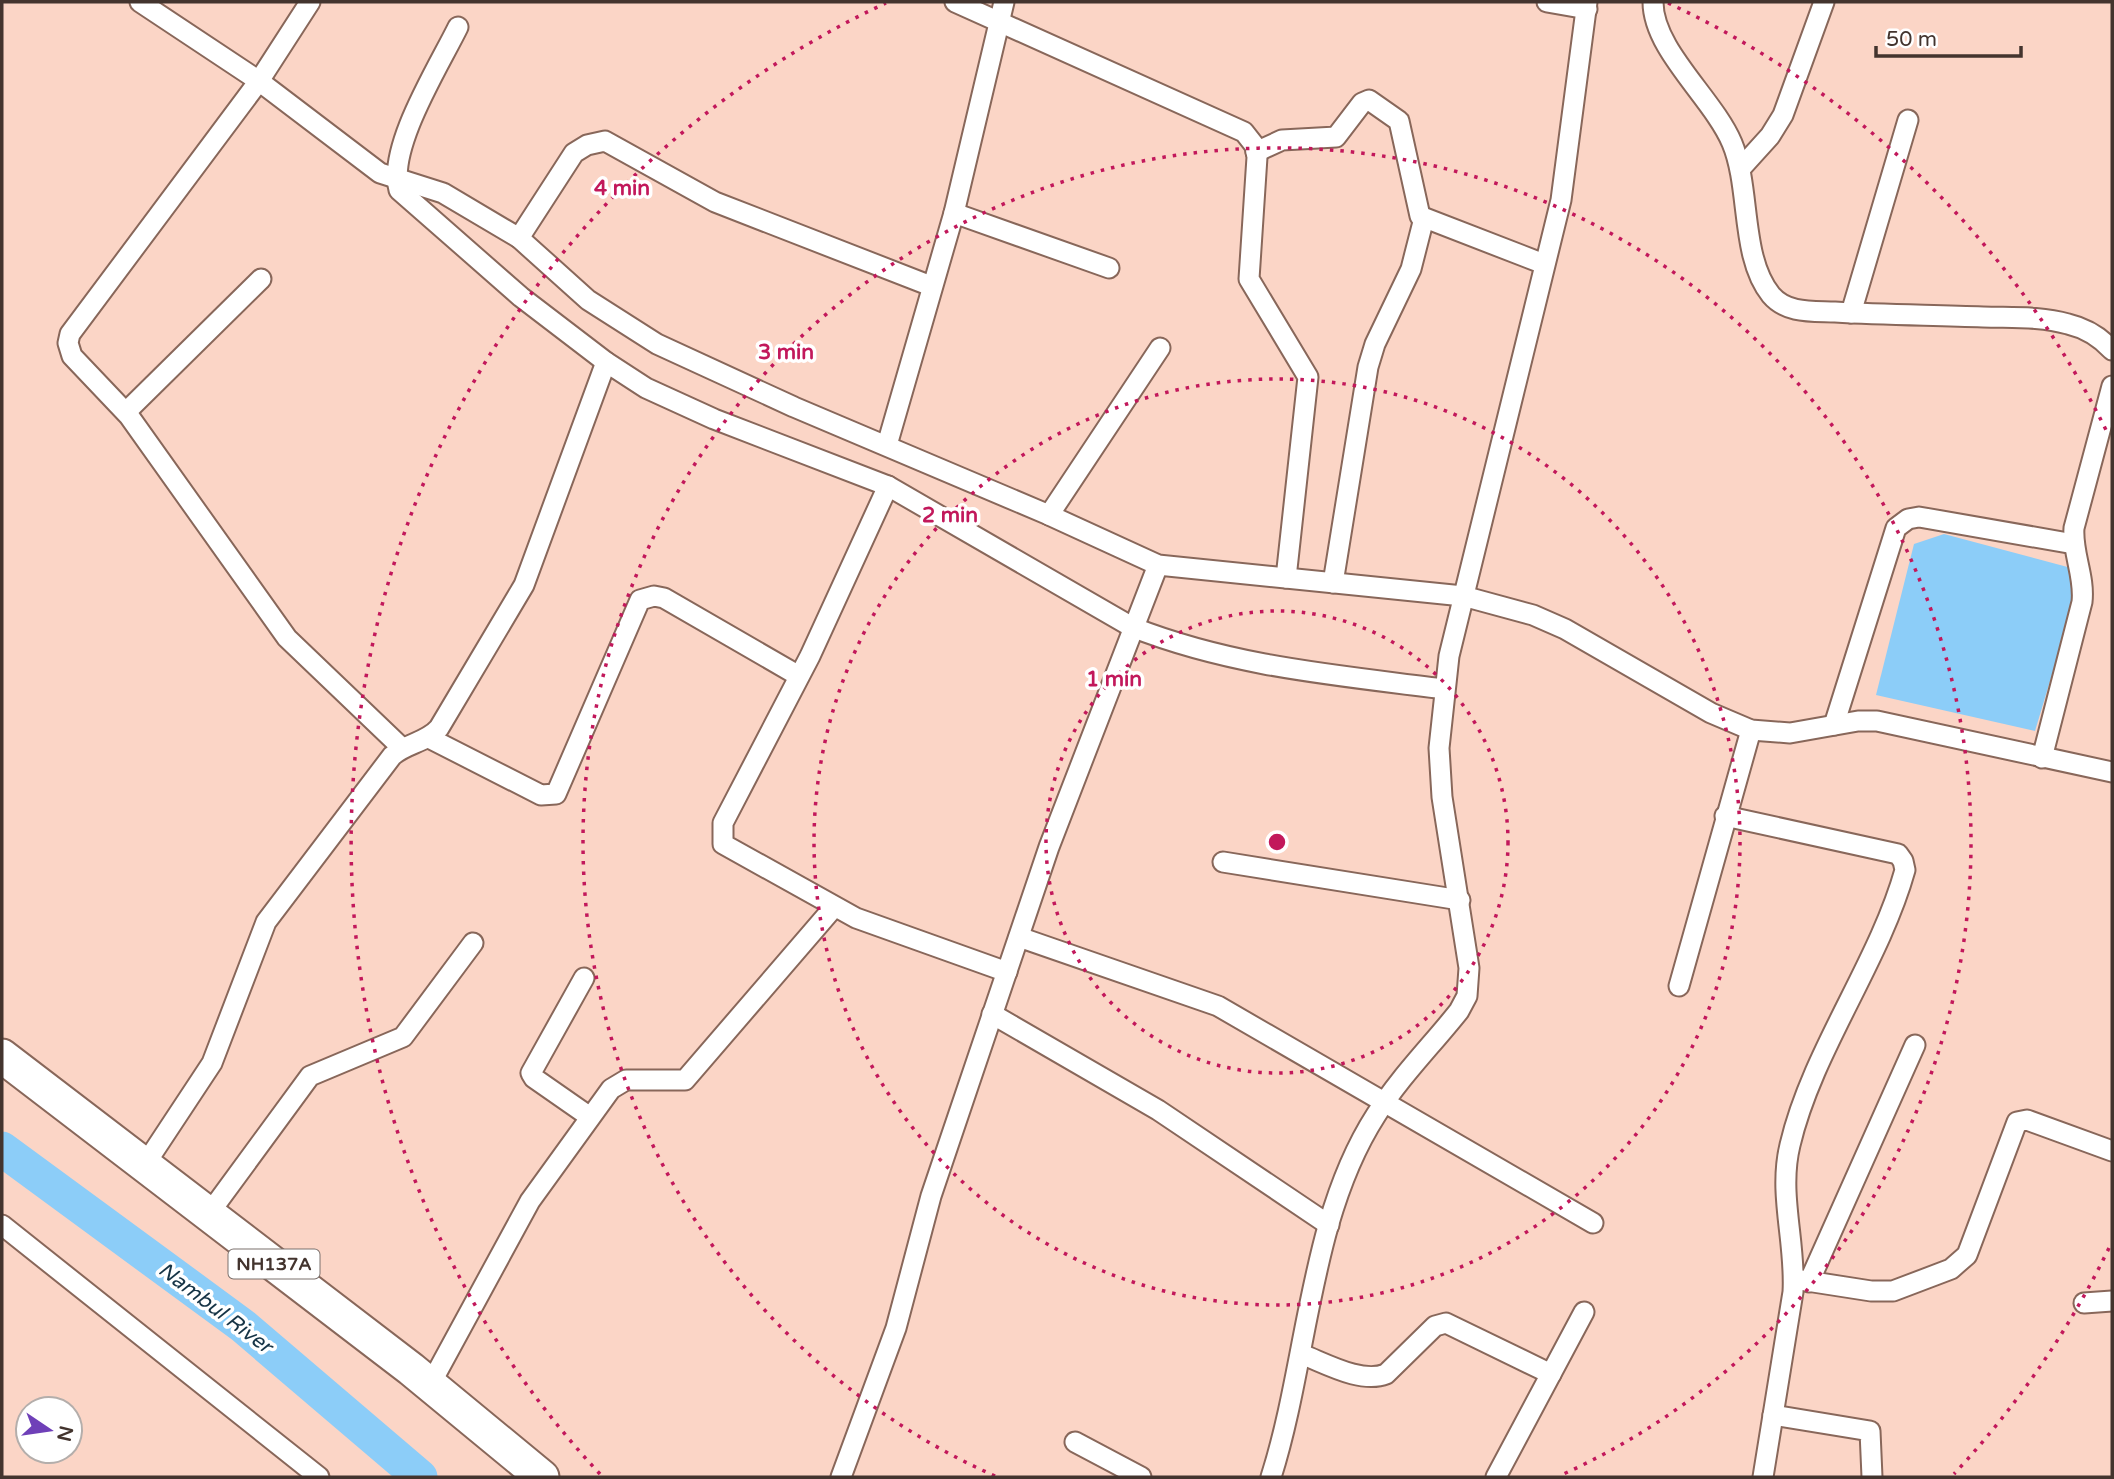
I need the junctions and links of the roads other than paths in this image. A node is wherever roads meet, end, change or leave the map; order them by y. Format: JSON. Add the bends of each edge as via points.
{"nodes":[{"id":1,"x":140,"y":2,"type":"edge"},
{"id":2,"x":310,"y":2,"type":"edge"},
{"id":3,"x":955,"y":2,"type":"edge"},
{"id":4,"x":1004,"y":2,"type":"edge"},
{"id":5,"x":1547,"y":2,"type":"edge"},
{"id":6,"x":1653,"y":2,"type":"edge"},
{"id":7,"x":1824,"y":2,"type":"edge"},
{"id":8,"x":1587,"y":6,"type":"edge"},
{"id":9,"x":999,"y":21,"type":"junction"},
{"id":10,"x":458,"y":27,"type":"dead end"},
{"id":11,"x":259,"y":81,"type":"junction"},
{"id":12,"x":1908,"y":120,"type":"dead end"},
{"id":13,"x":1256,"y":152,"type":"junction"},
{"id":14,"x":1741,"y":168,"type":"junction"},
{"id":15,"x":396,"y":178,"type":"junction"},
{"id":16,"x":954,"y":213,"type":"junction"},
{"id":17,"x":1424,"y":218,"type":"junction"},
{"id":18,"x":519,"y":238,"type":"junction"},
{"id":19,"x":1544,"y":264,"type":"junction"},
{"id":20,"x":1110,"y":268,"type":"dead end"},
{"id":21,"x":261,"y":279,"type":"dead end"},
{"id":22,"x":931,"y":286,"type":"junction"},
{"id":23,"x":1851,"y":313,"type":"junction"},
{"id":24,"x":1160,"y":348,"type":"dead end"},
{"id":25,"x":2112,"y":350,"type":"edge"},
{"id":26,"x":606,"y":362,"type":"junction"},
{"id":27,"x":2112,"y":386,"type":"edge"},
{"id":28,"x":126,"y":412,"type":"junction"},
{"id":29,"x":887,"y":445,"type":"junction"},
{"id":30,"x":888,"y":486,"type":"junction"},
{"id":31,"x":1049,"y":515,"type":"junction"},
{"id":32,"x":2074,"y":544,"type":"junction"},
{"id":33,"x":1158,"y":565,"type":"junction"},
{"id":34,"x":1286,"y":578,"type":"junction"},
{"id":35,"x":1333,"y":583,"type":"junction"},
{"id":36,"x":1463,"y":596,"type":"junction"},
{"id":37,"x":1132,"y":626,"type":"junction"},
{"id":38,"x":799,"y":676,"type":"junction"},
{"id":39,"x":1444,"y":689,"type":"junction"},
{"id":40,"x":1834,"y":725,"type":"junction"},
{"id":41,"x":1751,"y":730,"type":"junction"},
{"id":42,"x":429,"y":738,"type":"junction"},
{"id":43,"x":402,"y":748,"type":"junction"},
{"id":44,"x":2042,"y":758,"type":"junction"},
{"id":45,"x":2112,"y":772,"type":"edge"},
{"id":46,"x":1728,"y":807,"type":"junction"},
{"id":47,"x":1223,"y":862,"type":"dead end"},
{"id":48,"x":1460,"y":900,"type":"junction"},
{"id":49,"x":834,"y":907,"type":"junction"},
{"id":50,"x":1019,"y":937,"type":"junction"},
{"id":51,"x":473,"y":943,"type":"dead end"},
{"id":52,"x":1007,"y":972,"type":"junction"},
{"id":53,"x":584,"y":978,"type":"dead end"},
{"id":54,"x":1679,"y":986,"type":"dead end"},
{"id":55,"x":992,"y":1014,"type":"junction"},
{"id":56,"x":1916,"y":1045,"type":"dead end"},
{"id":57,"x":2,"y":1056,"type":"edge"},
{"id":58,"x":1384,"y":1104,"type":"junction"},
{"id":59,"x":590,"y":1117,"type":"junction"},
{"id":60,"x":2112,"y":1151,"type":"edge"},
{"id":61,"x":144,"y":1166,"type":"junction"},
{"id":62,"x":208,"y":1215,"type":"junction"},
{"id":63,"x":1593,"y":1223,"type":"dead end"},
{"id":64,"x":2,"y":1225,"type":"edge"},
{"id":65,"x":1329,"y":1225,"type":"junction"},
{"id":66,"x":1802,"y":1281,"type":"junction"},
{"id":67,"x":2112,"y":1301,"type":"edge"},
{"id":68,"x":2084,"y":1303,"type":"dead end"},
{"id":69,"x":1584,"y":1312,"type":"dead end"},
{"id":70,"x":1301,"y":1354,"type":"junction"},
{"id":71,"x":1551,"y":1374,"type":"junction"},
{"id":72,"x":430,"y":1385,"type":"junction"},
{"id":73,"x":1773,"y":1415,"type":"junction"},
{"id":74,"x":1075,"y":1442,"type":"dead end"},
{"id":75,"x":319,"y":1477,"type":"edge"},
{"id":76,"x":542,"y":1477,"type":"edge"},
{"id":77,"x":841,"y":1477,"type":"edge"},
{"id":78,"x":1141,"y":1477,"type":"edge"},
{"id":79,"x":1274,"y":1477,"type":"edge"},
{"id":80,"x":1496,"y":1477,"type":"edge"},
{"id":81,"x":1763,"y":1477,"type":"edge"},
{"id":82,"x":1872,"y":1477,"type":"edge"}],
"edges":[{"from":1,"to":11,"type":"street"},
{"from":2,"to":11,"type":"street"},
{"from":3,"to":9,"type":"street"},
{"from":4,"to":9,"type":"street"},
{"from":5,"to":8,"type":"street"},
{"from":6,"to":14,"type":"street","via":[[1655,23],[1717,114]]},
{"from":7,"to":14,"type":"street","via":[[1783,115]]},
{"from":8,"to":19,"type":"street","via":[[1570,152]]},
{"from":9,"to":13,"type":"street","via":[[1244,132]]},
{"from":9,"to":16,"type":"street"},
{"from":10,"to":15,"type":"street","via":[[413,122]]},
{"from":11,"to":15,"type":"street","via":[[380,173]]},
{"from":11,"to":28,"type":"street","via":[[70,334],[72,356]]},
{"from":12,"to":23,"type":"street"},
{"from":13,"to":17,"type":"street","via":[[1282,140],[1336,137],[1369,100],[1399,121],[1418,211]]},
{"from":13,"to":34,"type":"street","via":[[1249,279],[1308,377]]},
{"from":14,"to":23,"type":"street","via":[[1754,254],[1770,294],[1792,310]]},
{"from":15,"to":18,"type":"street","via":[[443,193]]},
{"from":15,"to":26,"type":"street","via":[[402,194],[521,297]]},
{"from":16,"to":20,"type":"street"},
{"from":16,"to":22,"type":"street"},
{"from":17,"to":19,"type":"street"},
{"from":17,"to":35,"type":"street","via":[[1411,269],[1368,367]]},
{"from":18,"to":22,"type":"street","via":[[574,153],[605,141],[715,202]]},
{"from":18,"to":29,"type":"street","via":[[602,311],[657,344]]},
{"from":19,"to":36,"type":"street"},
{"from":21,"to":28,"type":"street"},
{"from":22,"to":29,"type":"street"},
{"from":23,"to":25,"type":"street","via":[[2041,318],[2090,331]]},
{"from":24,"to":31,"type":"street"},
{"from":26,"to":30,"type":"street","via":[[646,388],[714,419]]},
{"from":26,"to":42,"type":"street","via":[[524,585]]},
{"from":27,"to":32,"type":"street","via":[[2074,527]]},
{"from":28,"to":43,"type":"street","via":[[287,638]]},
{"from":29,"to":31,"type":"street"},
{"from":30,"to":37,"type":"street"},
{"from":30,"to":38,"type":"street"},
{"from":31,"to":33,"type":"street"},
{"from":32,"to":40,"type":"street","via":[[1919,517],[1901,523],[1885,559]]},
{"from":32,"to":44,"type":"street","via":[[2083,577],[2082,602]]},
{"from":33,"to":34,"type":"street"},
{"from":33,"to":37,"type":"street"},
{"from":34,"to":35,"type":"street"},
{"from":35,"to":36,"type":"street"},
{"from":36,"to":39,"type":"street"},
{"from":36,"to":41,"type":"street","via":[[1565,629],[1712,713]]},
{"from":37,"to":39,"type":"street","via":[[1228,659]]},
{"from":37,"to":50,"type":"street"},
{"from":38,"to":42,"type":"street","via":[[664,597],[646,597],[640,600],[556,794],[541,795]]},
{"from":38,"to":49,"type":"street","via":[[723,823],[723,844]]},
{"from":39,"to":48,"type":"street","via":[[1439,748],[1442,797]]},
{"from":40,"to":41,"type":"street","via":[[1790,733]]},
{"from":40,"to":44,"type":"street","via":[[1892,723]]},
{"from":41,"to":46,"type":"street"},
{"from":42,"to":43,"type":"street"},
{"from":43,"to":61,"type":"street","via":[[391,756],[271,914],[212,1063]]},
{"from":44,"to":45,"type":"street"},
{"from":46,"to":54,"type":"street"},
{"from":46,"to":66,"type":"street","via":[[1898,854],[1905,870],[1804,1102],[1790,1145],[1784,1189]]},
{"from":47,"to":48,"type":"street"},
{"from":48,"to":58,"type":"street","via":[[1469,968],[1466,996]]},
{"from":49,"to":52,"type":"street"},
{"from":49,"to":59,"type":"street","via":[[685,1080],[621,1082]]},
{"from":50,"to":52,"type":"street"},
{"from":50,"to":58,"type":"street","via":[[1218,1006]]},
{"from":51,"to":62,"type":"street","via":[[403,1037],[310,1076]]},
{"from":52,"to":55,"type":"street"},
{"from":53,"to":59,"type":"street","via":[[531,1073]]},
{"from":55,"to":65,"type":"street","via":[[1158,1110]]},
{"from":55,"to":77,"type":"street","via":[[931,1196],[896,1328]]},
{"from":56,"to":66,"type":"street"},
{"from":57,"to":61,"type":"highway","number":"NH137A"},
{"from":58,"to":63,"type":"street"},
{"from":58,"to":65,"type":"street","via":[[1352,1162]]},
{"from":59,"to":72,"type":"street","via":[[530,1202]]},
{"from":60,"to":66,"type":"street","via":[[2027,1120],[2017,1122],[1961,1262],[1893,1290]]},
{"from":61,"to":62,"type":"highway","number":"NH137A"},
{"from":62,"to":72,"type":"highway","number":"NH137A"},
{"from":64,"to":75,"type":"street"},
{"from":65,"to":70,"type":"street"},
{"from":66,"to":73,"type":"street"},
{"from":67,"to":68,"type":"street"},
{"from":69,"to":71,"type":"street"},
{"from":70,"to":71,"type":"street","via":[[1364,1377],[1379,1377],[1434,1326],[1446,1323]]},
{"from":70,"to":79,"type":"street"},
{"from":71,"to":80,"type":"street"},
{"from":72,"to":76,"type":"highway","number":"NH137A"},
{"from":73,"to":81,"type":"street"},
{"from":73,"to":82,"type":"street","via":[[1870,1431]]},
{"from":74,"to":78,"type":"street"}]}
